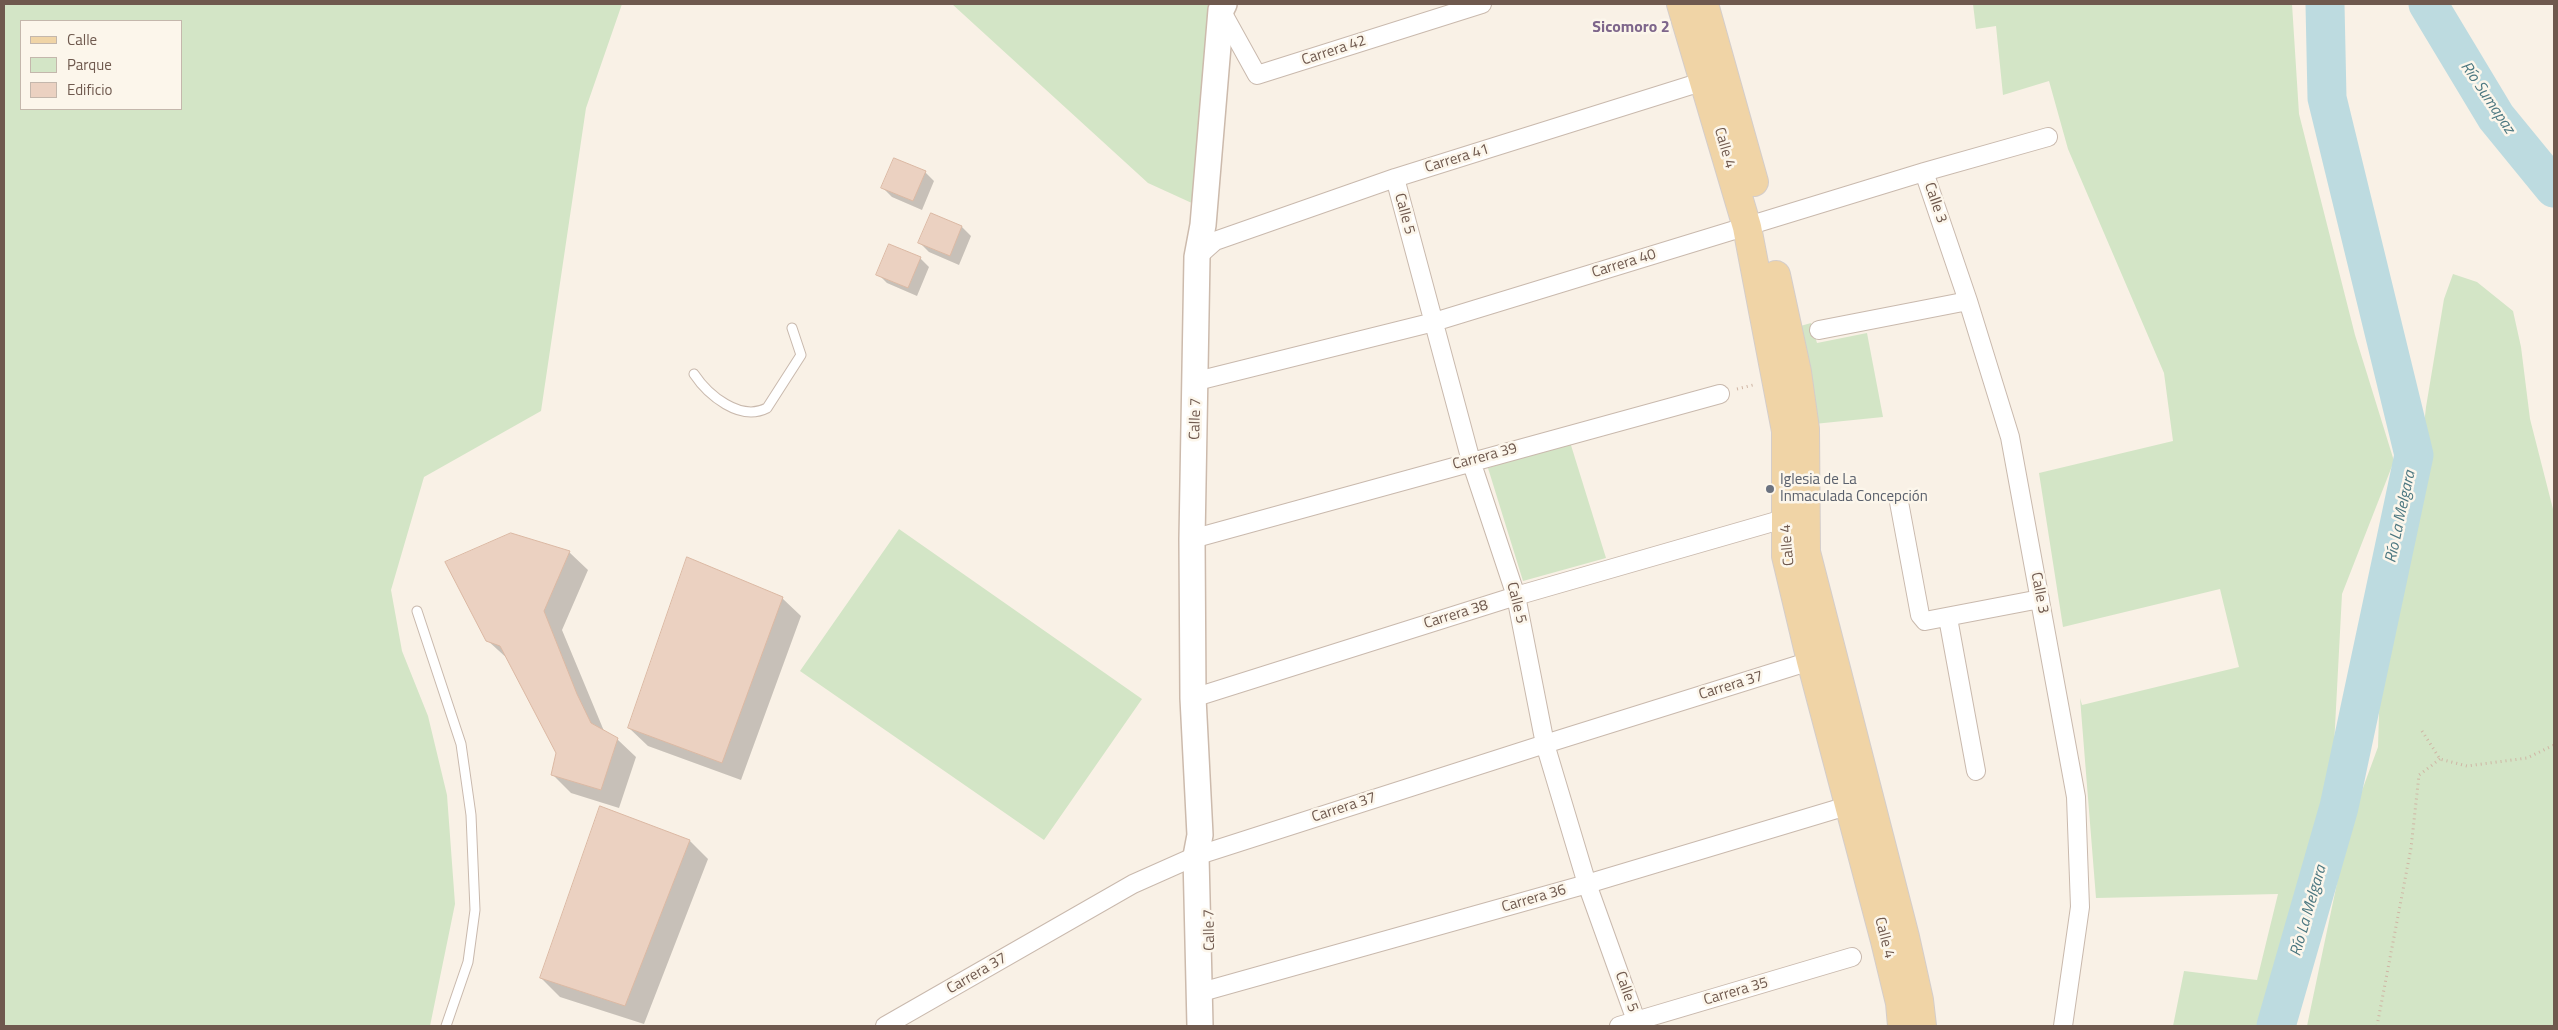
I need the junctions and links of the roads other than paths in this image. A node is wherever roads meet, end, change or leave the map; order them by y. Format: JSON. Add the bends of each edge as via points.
{"nodes":[{"id":1,"x":1482,"y":4,"type":"edge"},
{"id":2,"x":1681,"y":4,"type":"edge"},
{"id":3,"x":1704,"y":4,"type":"edge"},
{"id":4,"x":1222,"y":7,"type":"edge"},
{"id":5,"x":1714,"y":78,"type":"junction"},
{"id":6,"x":2048,"y":137,"type":"dead end"},
{"id":7,"x":1924,"y":172,"type":"junction"},
{"id":8,"x":1395,"y":178,"type":"junction"},
{"id":9,"x":1756,"y":224,"type":"junction"},
{"id":10,"x":1197,"y":257,"type":"junction"},
{"id":11,"x":1968,"y":301,"type":"junction"},
{"id":12,"x":1434,"y":322,"type":"junction"},
{"id":13,"x":792,"y":328,"type":"dead end"},
{"id":14,"x":1820,"y":330,"type":"dead end"},
{"id":15,"x":694,"y":374,"type":"dead end"},
{"id":16,"x":1197,"y":381,"type":"junction"},
{"id":17,"x":1720,"y":394,"type":"road end"},
{"id":18,"x":1471,"y":461,"type":"junction"},
{"id":19,"x":1899,"y":502,"type":"dead end"},
{"id":20,"x":1796,"y":516,"type":"junction"},
{"id":21,"x":1192,"y":539,"type":"junction"},
{"id":22,"x":1516,"y":596,"type":"junction"},
{"id":23,"x":2040,"y":599,"type":"junction"},
{"id":24,"x":417,"y":611,"type":"dead end"},
{"id":25,"x":1948,"y":618,"type":"junction"},
{"id":26,"x":1821,"y":658,"type":"junction"},
{"id":27,"x":1193,"y":698,"type":"junction"},
{"id":28,"x":1545,"y":744,"type":"junction"},
{"id":29,"x":1976,"y":771,"type":"dead end"},
{"id":30,"x":1860,"y":802,"type":"junction"},
{"id":31,"x":1202,"y":848,"type":"junction"},
{"id":32,"x":1586,"y":884,"type":"junction"},
{"id":33,"x":1852,"y":957,"type":"dead end"},
{"id":34,"x":1204,"y":992,"type":"junction"},
{"id":35,"x":1637,"y":1024,"type":"edge"},
{"id":36,"x":446,"y":1026,"type":"edge"},
{"id":37,"x":885,"y":1026,"type":"edge"},
{"id":38,"x":1200,"y":1026,"type":"edge"},
{"id":39,"x":1214,"y":1026,"type":"edge"},
{"id":40,"x":1619,"y":1026,"type":"edge"},
{"id":41,"x":1902,"y":1026,"type":"edge"},
{"id":42,"x":1922,"y":1026,"type":"edge"},
{"id":43,"x":2063,"y":1026,"type":"edge"}],
"edges":[{"from":1,"to":4,"type":"street","name":"Carrera 42","via":[[1257,75]]},
{"from":2,"to":5,"type":"main road","name":"Calle 4"},
{"from":3,"to":5,"type":"main road","name":"Calle 4"},
{"from":4,"to":10,"type":"street","name":"Calle 7","via":[[1203,225]]},
{"from":5,"to":8,"type":"street","name":"Carrera 41"},
{"from":5,"to":9,"type":"main road","name":"Calle 4"},
{"from":6,"to":7,"type":"street","name":"Carrera 40"},
{"from":7,"to":9,"type":"street","name":"Carrera 40"},
{"from":7,"to":11,"type":"street","name":"Calle 3"},
{"from":8,"to":10,"type":"street","name":"Carrera 41","via":[[1215,241]]},
{"from":8,"to":12,"type":"street","name":"Calle 5"},
{"from":9,"to":12,"type":"street","name":"Carrera 40"},
{"from":9,"to":20,"type":"main road","name":"Calle 4"},
{"from":9,"to":20,"type":"main road","name":"Calle 4","via":[[1797,372],[1805,429]]},
{"from":10,"to":16,"type":"street","name":"Calle 7"},
{"from":11,"to":14,"type":"street"},
{"from":11,"to":23,"type":"street","name":"Calle 3","via":[[2010,438]]},
{"from":12,"to":16,"type":"street","name":"Carrera 40"},
{"from":12,"to":18,"type":"street","name":"Calle 5"},
{"from":13,"to":15,"type":"lane","via":[[801,355],[767,408],[759,412],[750,413],[719,402],[703,388]]},
{"from":16,"to":21,"type":"street","name":"Calle 7"},
{"from":17,"to":18,"type":"street","name":"Carrera 39"},
{"from":18,"to":21,"type":"street","name":"Carrera 39"},
{"from":18,"to":22,"type":"street","name":"Calle 5"},
{"from":19,"to":25,"type":"street","via":[[1920,615],[1924,621]]},
{"from":20,"to":22,"type":"street","name":"Carrera 38"},
{"from":20,"to":26,"type":"main road","name":"Calle 4","via":[[1786,556]]},
{"from":21,"to":27,"type":"street","name":"Calle 7"},
{"from":22,"to":27,"type":"street","name":"Carrera 38"},
{"from":22,"to":28,"type":"street","name":"Calle 5"},
{"from":23,"to":25,"type":"street"},
{"from":23,"to":43,"type":"street","name":"Calle 3","via":[[2076,797],[2080,907]]},
{"from":24,"to":36,"type":"lane","via":[[461,744],[471,816],[476,910],[468,962]]},
{"from":25,"to":29,"type":"street"},
{"from":26,"to":28,"type":"street","name":"Carrera 37"},
{"from":26,"to":30,"type":"main road","name":"Calle 4"},
{"from":27,"to":31,"type":"street","name":"Calle 7"},
{"from":28,"to":31,"type":"street","name":"Carrera 37"},
{"from":28,"to":32,"type":"street","name":"Calle 5"},
{"from":30,"to":32,"type":"street","name":"Carrera 36"},
{"from":30,"to":41,"type":"main road","name":"Calle 4"},
{"from":30,"to":42,"type":"main road","name":"Calle 4","via":[[1905,937]]},
{"from":31,"to":34,"type":"street","name":"Calle 7"},
{"from":31,"to":37,"type":"street","name":"Carrera 37"},
{"from":32,"to":34,"type":"street","name":"Carrera 36"},
{"from":32,"to":35,"type":"street","name":"Calle 5"},
{"from":33,"to":35,"type":"street","name":"Carrera 35"},
{"from":34,"to":38,"type":"street","name":"Calle 7"},
{"from":34,"to":39,"type":"street","name":"Calle 7"},
{"from":35,"to":40,"type":"street","name":"Carrera 35"}]}
